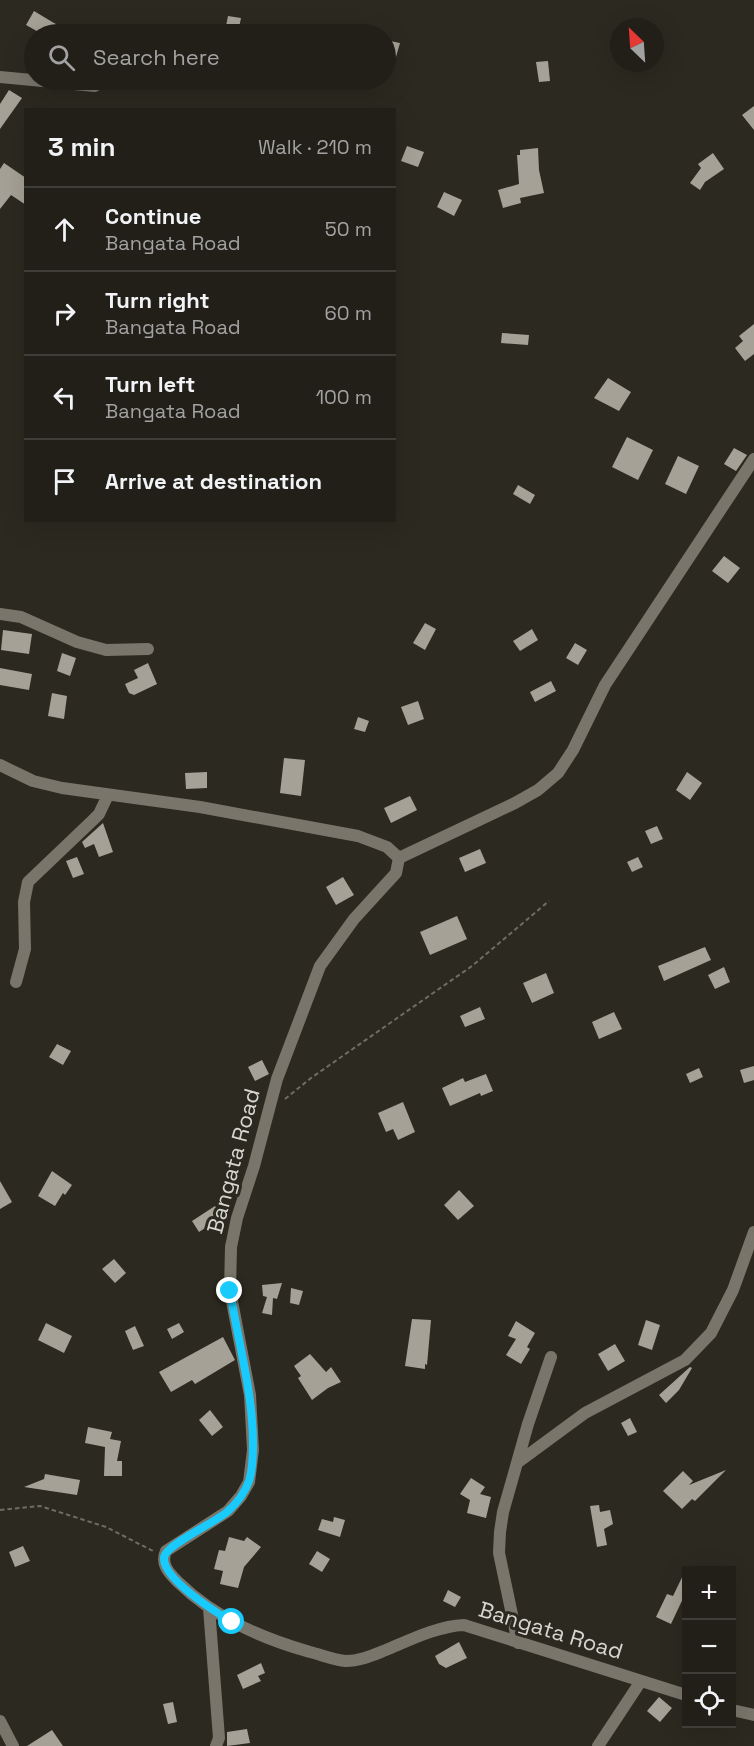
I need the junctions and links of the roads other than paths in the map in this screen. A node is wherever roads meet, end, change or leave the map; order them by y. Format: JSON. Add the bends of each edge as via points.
{"nodes":[{"id":1,"x":0,"y":77,"type":"edge"},
{"id":2,"x":24,"y":79,"type":"edge"},
{"id":3,"x":754,"y":459,"type":"edge"},
{"id":4,"x":0,"y":614,"type":"edge"},
{"id":5,"x":148,"y":649,"type":"dead end"},
{"id":6,"x":0,"y":765,"type":"edge"},
{"id":7,"x":108,"y":795,"type":"junction"},
{"id":8,"x":399,"y":858,"type":"junction"},
{"id":9,"x":16,"y":982,"type":"dead end"},
{"id":10,"x":754,"y":1232,"type":"edge"},
{"id":11,"x":551,"y":1357,"type":"dead end"},
{"id":12,"x":517,"y":1463,"type":"junction"},
{"id":13,"x":209,"y":1608,"type":"junction"},
{"id":14,"x":519,"y":1643,"type":"junction"},
{"id":15,"x":641,"y":1681,"type":"junction"},
{"id":16,"x":682,"y":1693,"type":"edge"},
{"id":17,"x":736,"y":1711,"type":"edge"},
{"id":18,"x":754,"y":1715,"type":"edge"},
{"id":19,"x":0,"y":1721,"type":"edge"},
{"id":20,"x":14,"y":1746,"type":"edge"},
{"id":21,"x":216,"y":1746,"type":"edge"},
{"id":22,"x":598,"y":1746,"type":"edge"}],
"edges":[{"from":1,"to":2,"type":"street"},
{"from":3,"to":8,"type":"street","via":[[605,685],[558,772],[515,803]]},
{"from":4,"to":5,"type":"street","via":[[21,617],[77,642],[106,650]]},
{"from":6,"to":7,"type":"street","via":[[33,781]]},
{"from":7,"to":8,"type":"street","via":[[200,807],[358,836],[387,847]]},
{"from":7,"to":9,"type":"street","via":[[93,820],[28,882],[24,902],[25,950]]},
{"from":8,"to":13,"type":"street","name":"Bangata Road","via":[[396,873],[320,966],[277,1079],[237,1218],[231,1246],[230,1291],[250,1395],[252,1469],[249,1482],[228,1511],[169,1548],[164,1557],[165,1567],[172,1575]]},
{"from":10,"to":12,"type":"street","via":[[733,1290],[711,1333],[685,1360],[585,1413]]},
{"from":11,"to":12,"type":"street"},
{"from":12,"to":14,"type":"street","via":[[503,1512],[499,1552]]},
{"from":13,"to":14,"type":"street","name":"Bangata Road","via":[[258,1634],[347,1661],[454,1625],[474,1627]]},
{"from":13,"to":21,"type":"street","via":[[219,1738]]},
{"from":14,"to":15,"type":"street","name":"Bangata Road"},
{"from":15,"to":16,"type":"street","name":"Bangata Road"},
{"from":15,"to":22,"type":"street"},
{"from":17,"to":18,"type":"street"},
{"from":19,"to":20,"type":"street"}]}
